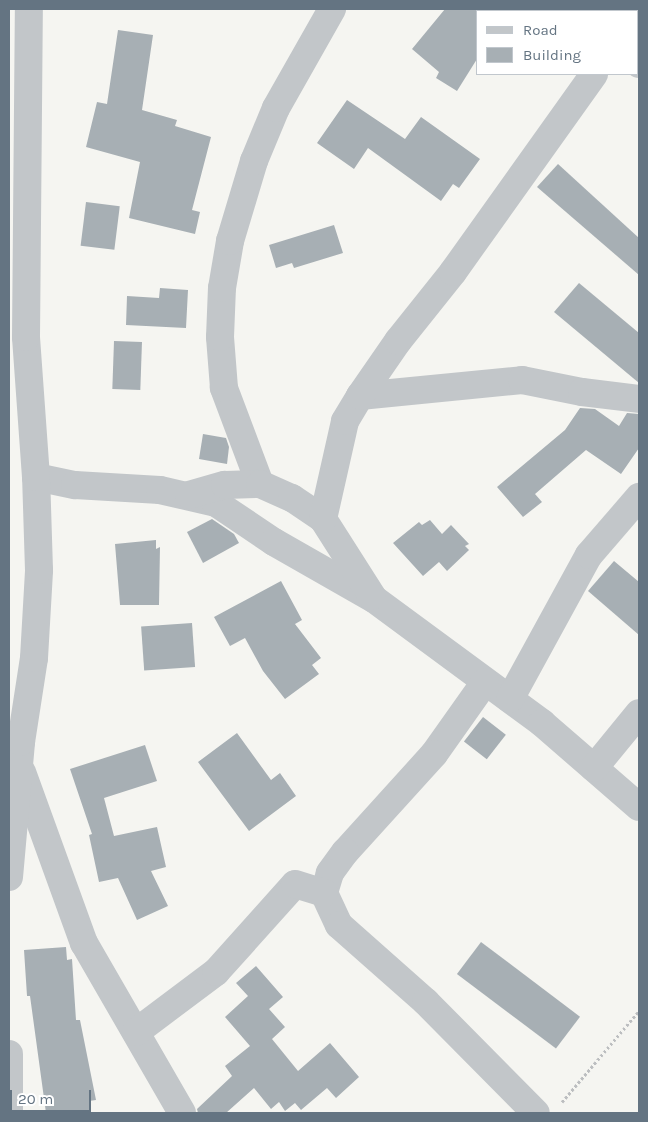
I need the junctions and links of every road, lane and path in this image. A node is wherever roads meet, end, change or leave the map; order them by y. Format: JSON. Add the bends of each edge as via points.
{"nodes":[{"id":1,"x":29,"y":9,"type":"edge"},
{"id":2,"x":332,"y":9,"type":"edge"},
{"id":3,"x":593,"y":75,"type":"edge"},
{"id":4,"x":360,"y":396,"type":"junction"},
{"id":5,"x":639,"y":399,"type":"edge"},
{"id":6,"x":36,"y":477,"type":"junction"},
{"id":7,"x":260,"y":484,"type":"junction"},
{"id":8,"x":189,"y":495,"type":"junction"},
{"id":9,"x":639,"y":497,"type":"edge"},
{"id":10,"x":323,"y":519,"type":"junction"},
{"id":11,"x":374,"y":599,"type":"junction"},
{"id":12,"x":485,"y":682,"type":"junction"},
{"id":13,"x":510,"y":699,"type":"junction"},
{"id":14,"x":639,"y":714,"type":"edge"},
{"id":15,"x":19,"y":764,"type":"junction"},
{"id":16,"x":594,"y":768,"type":"junction"},
{"id":17,"x":639,"y":807,"type":"edge"},
{"id":18,"x":9,"y":877,"type":"edge"},
{"id":19,"x":324,"y":893,"type":"junction"},
{"id":20,"x":639,"y":1012,"type":"edge"},
{"id":21,"x":136,"y":1032,"type":"junction"},
{"id":22,"x":9,"y":1054,"type":"edge"},
{"id":23,"x":547,"y":1110,"type":"edge"},
{"id":24,"x":9,"y":1112,"type":"edge"},
{"id":25,"x":182,"y":1113,"type":"edge"}],
"edges":[{"from":1,"to":6,"type":"street","via":[[26,337]]},
{"from":2,"to":7,"type":"street","via":[[276,108],[254,161],[230,241],[222,288],[220,337],[224,388]]},
{"from":3,"to":4,"type":"street"},
{"from":4,"to":5,"type":"street","via":[[522,380]]},
{"from":4,"to":10,"type":"street","via":[[345,420]]},
{"from":6,"to":8,"type":"street","via":[[75,485]]},
{"from":6,"to":15,"type":"street","via":[[39,570],[34,658]]},
{"from":7,"to":8,"type":"street","via":[[225,485]]},
{"from":7,"to":10,"type":"street","via":[[292,498]]},
{"from":8,"to":11,"type":"street","via":[[216,503],[274,542]]},
{"from":9,"to":13,"type":"street","via":[[589,555]]},
{"from":10,"to":11,"type":"street"},
{"from":11,"to":12,"type":"street"},
{"from":12,"to":13,"type":"street"},
{"from":12,"to":19,"type":"street","via":[[434,754],[345,852],[330,872]]},
{"from":13,"to":16,"type":"street"},
{"from":14,"to":16,"type":"street"},
{"from":15,"to":18,"type":"street"},
{"from":15,"to":21,"type":"street","via":[[84,943]]},
{"from":16,"to":17,"type":"street"},
{"from":19,"to":21,"type":"street","via":[[295,884],[216,972]]},
{"from":19,"to":23,"type":"street","via":[[339,925]]},
{"from":20,"to":23,"type":"path"},
{"from":21,"to":25,"type":"street"},
{"from":22,"to":24,"type":"street"}]}
